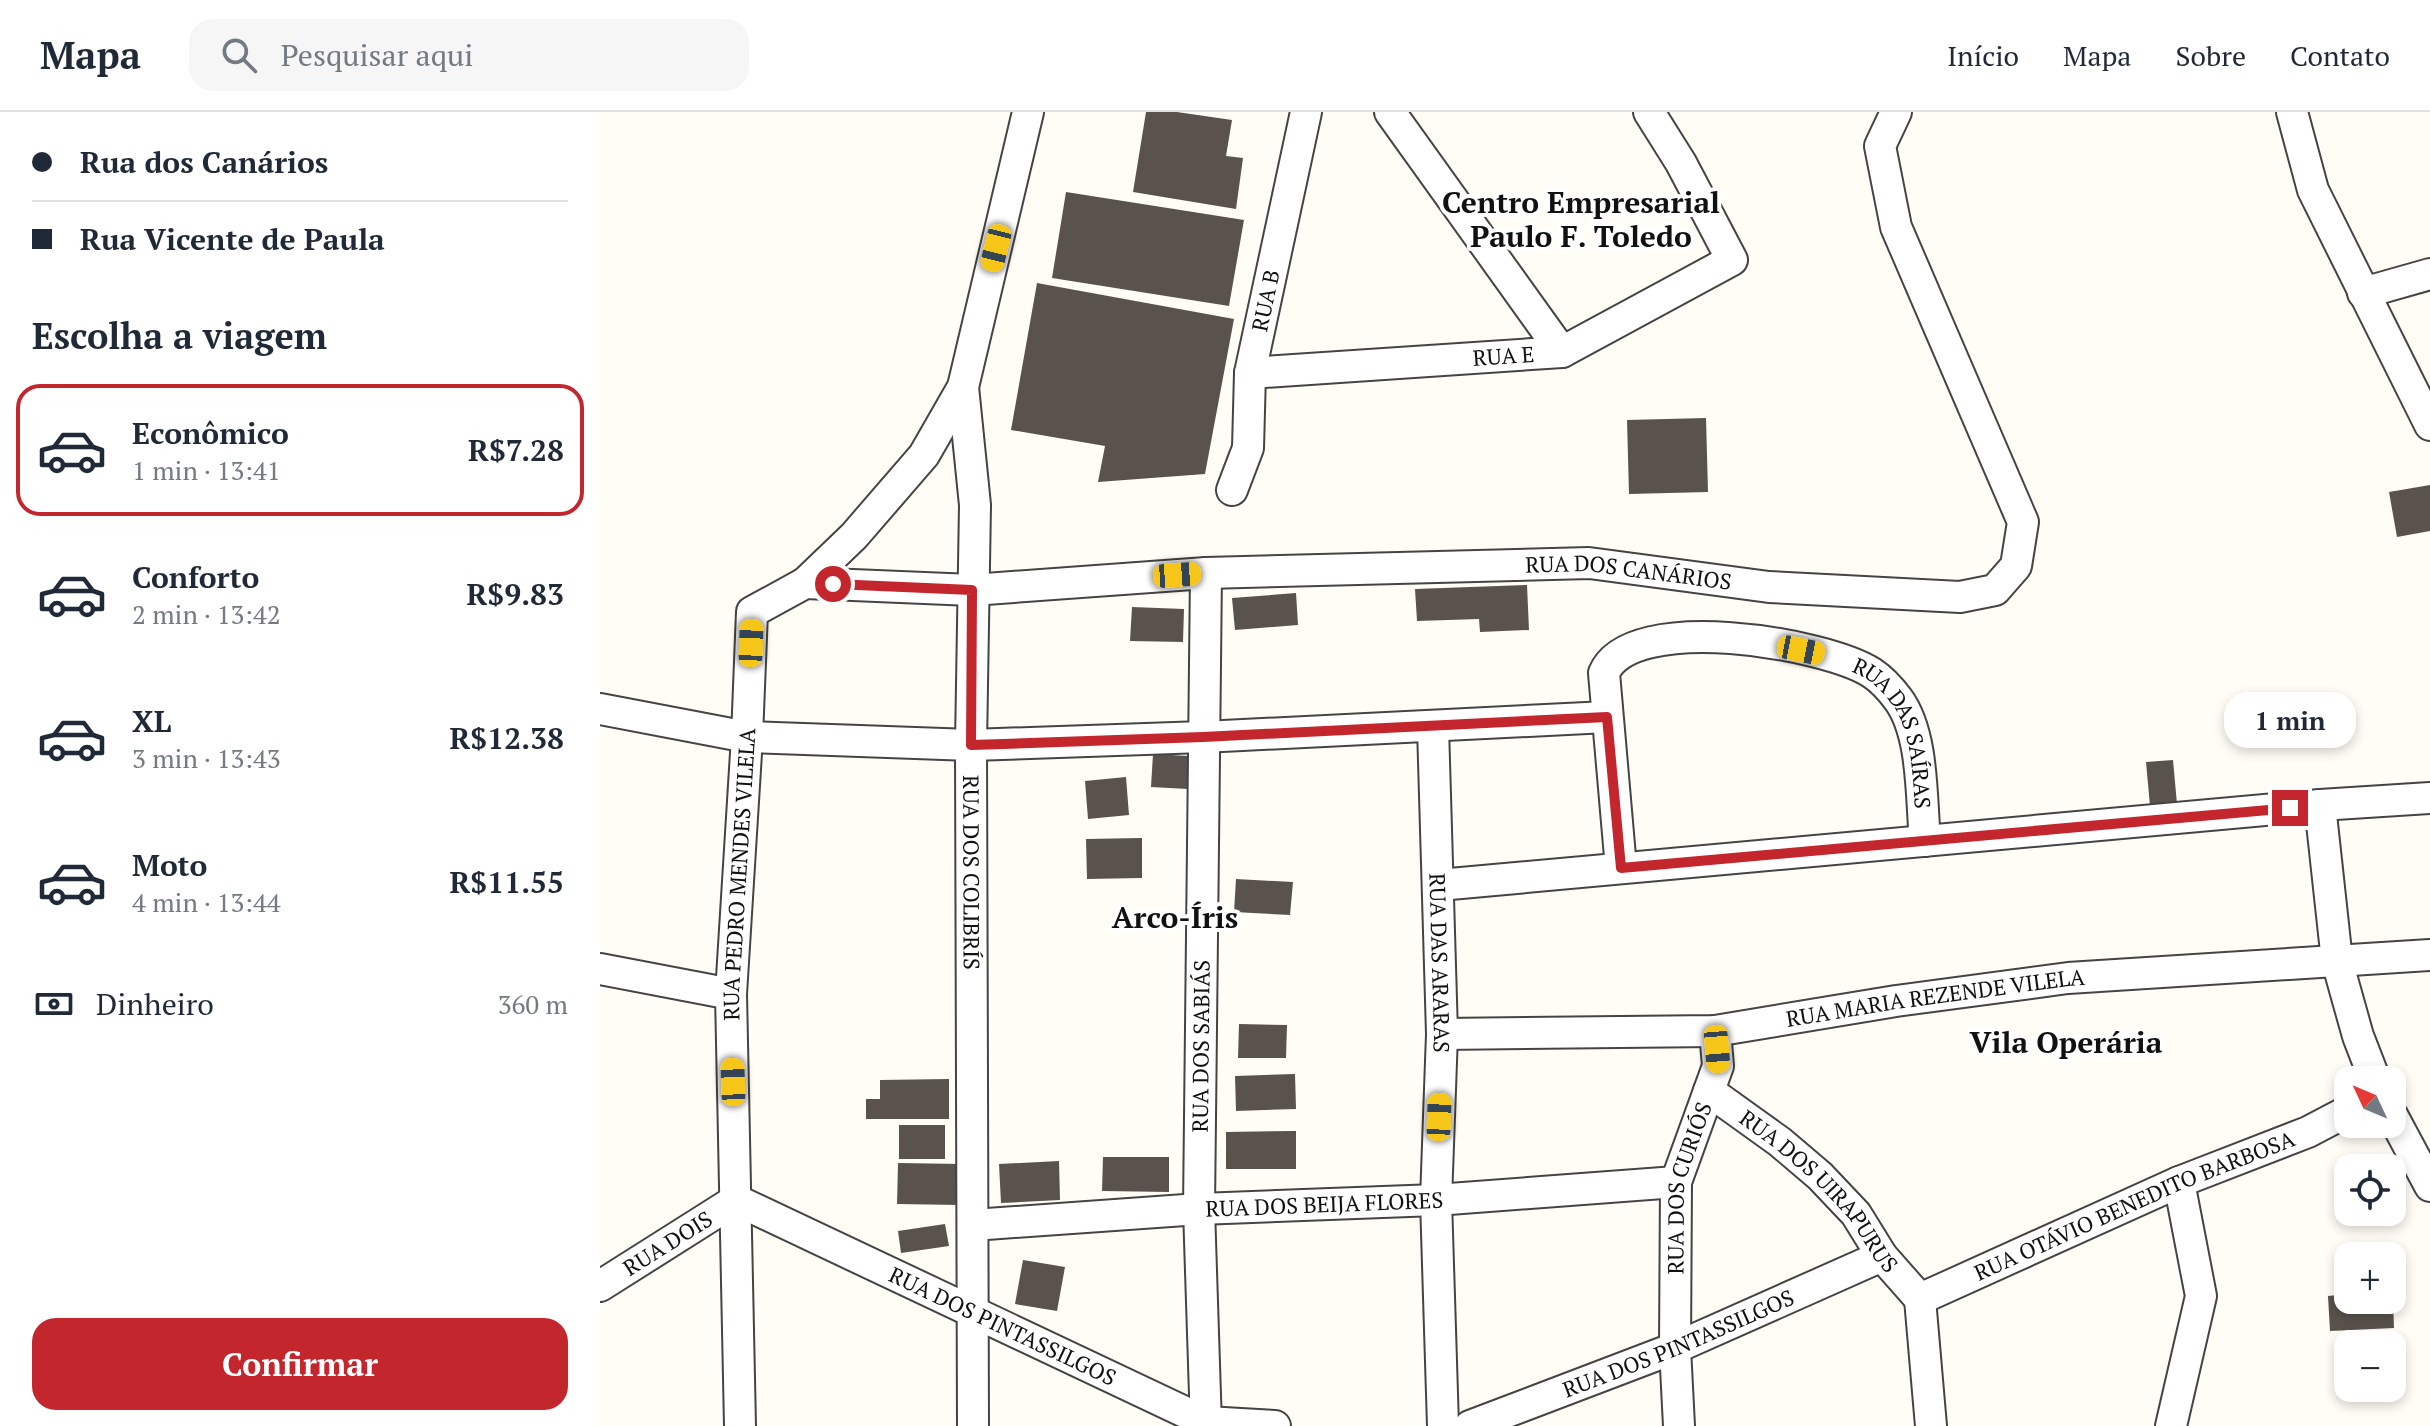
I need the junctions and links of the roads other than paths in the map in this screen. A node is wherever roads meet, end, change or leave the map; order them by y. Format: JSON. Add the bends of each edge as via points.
{"nodes":[{"id":1,"x":1028,"y":112,"type":"edge"},
{"id":2,"x":1306,"y":112,"type":"edge"},
{"id":3,"x":1390,"y":112,"type":"edge"},
{"id":4,"x":1649,"y":112,"type":"edge"},
{"id":5,"x":1896,"y":112,"type":"edge"},
{"id":6,"x":2292,"y":112,"type":"edge"},
{"id":7,"x":2430,"y":274,"type":"edge"},
{"id":8,"x":2363,"y":293,"type":"junction"},
{"id":9,"x":1562,"y":352,"type":"junction"},
{"id":10,"x":1250,"y":373,"type":"junction"},
{"id":11,"x":963,"y":387,"type":"junction"},
{"id":12,"x":2430,"y":425,"type":"edge"},
{"id":13,"x":1232,"y":490,"type":"dead end"},
{"id":14,"x":1206,"y":573,"type":"junction"},
{"id":15,"x":805,"y":583,"type":"junction"},
{"id":16,"x":972,"y":590,"type":"junction"},
{"id":17,"x":600,"y":709,"type":"edge"},
{"id":18,"x":1607,"y":717,"type":"junction"},
{"id":19,"x":1433,"y":727,"type":"junction"},
{"id":20,"x":747,"y":737,"type":"junction"},
{"id":21,"x":1203,"y":737,"type":"junction"},
{"id":22,"x":971,"y":745,"type":"junction"},
{"id":23,"x":2430,"y":798,"type":"edge"},
{"id":24,"x":2320,"y":805,"type":"junction"},
{"id":25,"x":1925,"y":841,"type":"junction"},
{"id":26,"x":1621,"y":868,"type":"junction"},
{"id":27,"x":1439,"y":885,"type":"junction"},
{"id":28,"x":2430,"y":955,"type":"edge"},
{"id":29,"x":2337,"y":961,"type":"junction"},
{"id":30,"x":600,"y":969,"type":"edge"},
{"id":31,"x":731,"y":994,"type":"junction"},
{"id":32,"x":1715,"y":1031,"type":"junction"},
{"id":33,"x":1442,"y":1034,"type":"junction"},
{"id":34,"x":2370,"y":1066,"type":"edge"},
{"id":35,"x":1709,"y":1091,"type":"junction"},
{"id":36,"x":2334,"y":1118,"type":"edge"},
{"id":37,"x":2404,"y":1138,"type":"edge"},
{"id":38,"x":1676,"y":1182,"type":"junction"},
{"id":39,"x":2179,"y":1182,"type":"junction"},
{"id":40,"x":2430,"y":1186,"type":"edge"},
{"id":41,"x":736,"y":1200,"type":"junction"},
{"id":42,"x":1436,"y":1200,"type":"junction"},
{"id":43,"x":1199,"y":1209,"type":"junction"},
{"id":44,"x":973,"y":1225,"type":"junction"},
{"id":45,"x":1882,"y":1256,"type":"junction"},
{"id":46,"x":600,"y":1286,"type":"edge"},
{"id":47,"x":1920,"y":1299,"type":"junction"},
{"id":48,"x":973,"y":1313,"type":"junction"},
{"id":49,"x":1675,"y":1348,"type":"junction"},
{"id":50,"x":1206,"y":1424,"type":"edge"},
{"id":51,"x":740,"y":1426,"type":"edge"},
{"id":52,"x":973,"y":1426,"type":"edge"},
{"id":53,"x":1275,"y":1426,"type":"edge"},
{"id":54,"x":1443,"y":1426,"type":"edge"},
{"id":55,"x":1470,"y":1426,"type":"edge"},
{"id":56,"x":1679,"y":1426,"type":"edge"},
{"id":57,"x":1931,"y":1426,"type":"edge"},
{"id":58,"x":2171,"y":1426,"type":"edge"}],
"edges":[{"from":1,"to":11,"type":"street"},
{"from":2,"to":10,"type":"street","name":"RUA B"},
{"from":3,"to":9,"type":"street"},
{"from":4,"to":9,"type":"street","name":"RUA E","via":[[1732,260]]},
{"from":5,"to":14,"type":"street","name":"RUA DOS CANÁRIOS","via":[[1880,146],[1896,227],[2023,522],[2016,566],[1995,590],[1960,597],[1769,587],[1589,563]]},
{"from":6,"to":8,"type":"street","via":[[2313,190]]},
{"from":7,"to":8,"type":"street"},
{"from":8,"to":12,"type":"street"},
{"from":9,"to":10,"type":"street","name":"RUA E"},
{"from":10,"to":13,"type":"street","name":"RUA B","via":[[1248,448]]},
{"from":11,"to":15,"type":"street","via":[[924,455]]},
{"from":11,"to":16,"type":"street","name":"RUA DOS COLIBRÍS","via":[[975,505]]},
{"from":14,"to":16,"type":"street","name":"RUA DOS CANÁRIOS"},
{"from":14,"to":21,"type":"street","name":"RUA DOS SABIÁS"},
{"from":15,"to":16,"type":"street","name":"RUA DOS CANÁRIOS"},
{"from":15,"to":20,"type":"street","name":"RUA PEDRO MENDES VILELA","via":[[752,612]]},
{"from":16,"to":22,"type":"street","name":"RUA DOS COLIBRÍS"},
{"from":17,"to":20,"type":"street"},
{"from":18,"to":19,"type":"street"},
{"from":18,"to":25,"type":"street","name":"RUA DAS SAÍRAS","via":[[1606,667],[1638,644],[1702,636],[1829,655],[1873,673],[1899,700],[1915,734]]},
{"from":18,"to":26,"type":"street","name":"RUA DAS SAÍRAS"},
{"from":19,"to":21,"type":"street"},
{"from":19,"to":27,"type":"street","name":"RUA DAS ARARAS"},
{"from":20,"to":22,"type":"street"},
{"from":20,"to":31,"type":"street","name":"RUA PEDRO MENDES VILELA"},
{"from":21,"to":22,"type":"street"},
{"from":21,"to":43,"type":"street","name":"RUA DOS SABIÁS"},
{"from":22,"to":44,"type":"street","name":"RUA DOS COLIBRÍS"},
{"from":23,"to":24,"type":"street"},
{"from":24,"to":25,"type":"street"},
{"from":24,"to":29,"type":"street"},
{"from":25,"to":26,"type":"street"},
{"from":26,"to":27,"type":"street"},
{"from":27,"to":33,"type":"street","name":"RUA DAS ARARAS"},
{"from":28,"to":29,"type":"street","name":"RUA MARIA REZENDE VILELA"},
{"from":29,"to":32,"type":"street","name":"RUA MARIA REZENDE VILELA","via":[[2068,978]]},
{"from":29,"to":34,"type":"street"},
{"from":30,"to":31,"type":"street"},
{"from":31,"to":41,"type":"street","name":"RUA PEDRO MENDES VILELA"},
{"from":32,"to":33,"type":"street","name":"RUA MARIA REZENDE VILELA"},
{"from":32,"to":35,"type":"street","name":"RUA DOS CURIÓS","via":[[1718,1066]]},
{"from":33,"to":42,"type":"street","name":"RUA DAS ARARAS"},
{"from":35,"to":38,"type":"street","name":"RUA DOS CURIÓS"},
{"from":35,"to":45,"type":"street","name":"RUA DOS UIRAPURUS","via":[[1820,1176],[1856,1214]]},
{"from":36,"to":39,"type":"street","name":"RUA OTÁVIO BENEDITO BARBOSA"},
{"from":37,"to":40,"type":"street"},
{"from":38,"to":42,"type":"street","name":"RUA DOS BEIJA FLORES"},
{"from":38,"to":49,"type":"street","name":"RUA DOS CURIÓS"},
{"from":39,"to":47,"type":"street","name":"RUA OTÁVIO BENEDITO BARBOSA"},
{"from":39,"to":58,"type":"street","via":[[2201,1296]]},
{"from":41,"to":46,"type":"street","name":"RUA DOIS"},
{"from":41,"to":48,"type":"street","name":"RUA DOS PINTASSILGOS"},
{"from":41,"to":51,"type":"street","name":"RUA PEDRO MENDES VILELA"},
{"from":42,"to":43,"type":"street","name":"RUA DOS BEIJA FLORES"},
{"from":42,"to":54,"type":"street","name":"RUA DAS ARARAS"},
{"from":43,"to":44,"type":"street","name":"RUA DOS BEIJA FLORES"},
{"from":43,"to":50,"type":"street","name":"RUA DOS SABIÁS"},
{"from":44,"to":48,"type":"street","name":"RUA DOS COLIBRÍS"},
{"from":45,"to":47,"type":"street","name":"RUA DOS UIRAPURUS"},
{"from":45,"to":49,"type":"street","name":"RUA DOS PINTASSILGOS"},
{"from":47,"to":57,"type":"street"},
{"from":48,"to":50,"type":"street","name":"RUA DOS PINTASSILGOS"},
{"from":48,"to":52,"type":"street","name":"RUA DOS COLIBRÍS"},
{"from":49,"to":55,"type":"street","name":"RUA DOS PINTASSILGOS"},
{"from":49,"to":56,"type":"street","name":"RUA DOS CURIÓS"},
{"from":50,"to":53,"type":"street","name":"RUA DOS PINTASSILGOS"}]}
